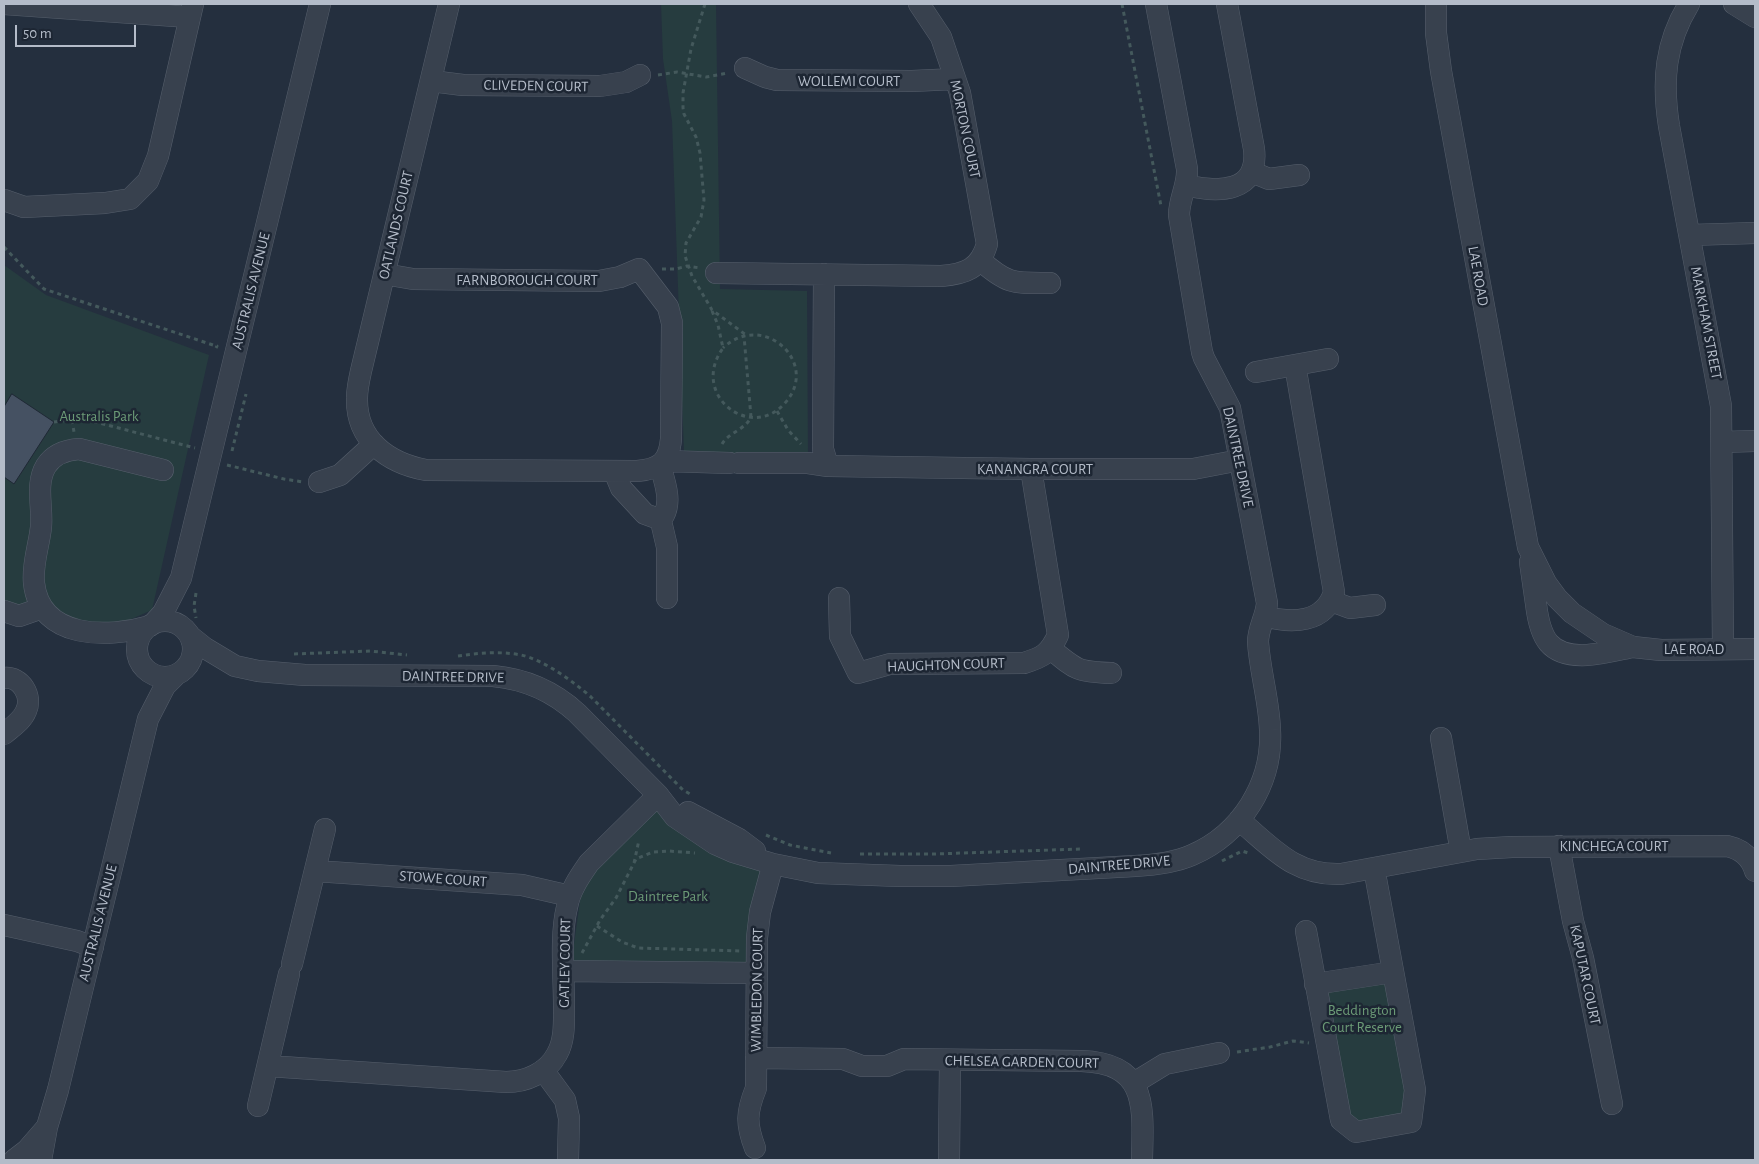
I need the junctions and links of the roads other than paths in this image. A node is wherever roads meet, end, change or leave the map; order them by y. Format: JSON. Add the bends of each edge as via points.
{"nodes":[{"id":1,"x":4,"y":4,"type":"edge"},
{"id":2,"x":320,"y":4,"type":"edge"},
{"id":3,"x":449,"y":4,"type":"edge"},
{"id":4,"x":919,"y":4,"type":"edge"},
{"id":5,"x":1156,"y":4,"type":"edge"},
{"id":6,"x":1227,"y":4,"type":"edge"},
{"id":7,"x":1436,"y":4,"type":"edge"},
{"id":8,"x":1689,"y":4,"type":"edge"},
{"id":9,"x":1734,"y":4,"type":"edge"},
{"id":10,"x":191,"y":10,"type":"edge"},
{"id":11,"x":1755,"y":17,"type":"edge"},
{"id":12,"x":745,"y":68,"type":"road end"},
{"id":13,"x":640,"y":75,"type":"road end"},
{"id":14,"x":956,"y":79,"type":"junction"},
{"id":15,"x":431,"y":81,"type":"junction"},
{"id":16,"x":1252,"y":172,"type":"junction"},
{"id":17,"x":1299,"y":175,"type":"dead end"},
{"id":18,"x":1186,"y":185,"type":"junction"},
{"id":19,"x":4,"y":200,"type":"edge"},
{"id":20,"x":1755,"y":233,"type":"edge"},
{"id":21,"x":1690,"y":236,"type":"junction"},
{"id":22,"x":980,"y":260,"type":"junction"},
{"id":23,"x":716,"y":273,"type":"road end"},
{"id":24,"x":384,"y":274,"type":"junction"},
{"id":25,"x":824,"y":274,"type":"junction"},
{"id":26,"x":1050,"y":283,"type":"dead end"},
{"id":27,"x":1328,"y":359,"type":"dead end"},
{"id":28,"x":1295,"y":365,"type":"junction"},
{"id":29,"x":1256,"y":372,"type":"dead end"},
{"id":30,"x":1755,"y":441,"type":"edge"},
{"id":31,"x":1722,"y":442,"type":"junction"},
{"id":32,"x":374,"y":444,"type":"junction"},
{"id":33,"x":1240,"y":460,"type":"junction"},
{"id":34,"x":663,"y":463,"type":"junction"},
{"id":35,"x":729,"y":463,"type":"joint"},
{"id":36,"x":828,"y":466,"type":"junction"},
{"id":37,"x":1031,"y":469,"type":"junction"},
{"id":38,"x":163,"y":470,"type":"dead end"},
{"id":39,"x":614,"y":471,"type":"junction"},
{"id":40,"x":319,"y":482,"type":"road end"},
{"id":41,"x":660,"y":517,"type":"junction"},
{"id":42,"x":1528,"y":547,"type":"junction"},
{"id":43,"x":181,"y":578,"type":"junction"},
{"id":44,"x":667,"y":598,"type":"dead end"},
{"id":45,"x":839,"y":598,"type":"dead end"},
{"id":46,"x":1331,"y":601,"type":"junction"},
{"id":47,"x":1375,"y":605,"type":"dead end"},
{"id":48,"x":42,"y":608,"type":"junction"},
{"id":49,"x":4,"y":611,"type":"edge"},
{"id":50,"x":1265,"y":616,"type":"junction"},
{"id":51,"x":151,"y":625,"type":"junction"},
{"id":52,"x":100,"y":634,"type":"junction"},
{"id":53,"x":189,"y":634,"type":"junction"},
{"id":54,"x":1633,"y":647,"type":"junction"},
{"id":55,"x":1051,"y":649,"type":"junction"},
{"id":56,"x":1723,"y":649,"type":"junction"},
{"id":57,"x":1755,"y":649,"type":"edge"},
{"id":58,"x":140,"y":662,"type":"junction"},
{"id":59,"x":235,"y":666,"type":"junction"},
{"id":60,"x":180,"y":673,"type":"junction"},
{"id":61,"x":1111,"y":673,"type":"dead end"},
{"id":62,"x":4,"y":678,"type":"edge"},
{"id":63,"x":148,"y":719,"type":"junction"},
{"id":64,"x":4,"y":734,"type":"edge"},
{"id":65,"x":1441,"y":738,"type":"dead end"},
{"id":66,"x":658,"y":795,"type":"junction"},
{"id":67,"x":1239,"y":820,"type":"junction"},
{"id":68,"x":325,"y":829,"type":"dead end"},
{"id":69,"x":1559,"y":846,"type":"junction"},
{"id":70,"x":1461,"y":852,"type":"junction"},
{"id":71,"x":1753,"y":862,"type":"edge"},
{"id":72,"x":773,"y":864,"type":"junction"},
{"id":73,"x":1374,"y":868,"type":"junction"},
{"id":74,"x":315,"y":871,"type":"junction"},
{"id":75,"x":570,"y":896,"type":"junction"},
{"id":76,"x":4,"y":925,"type":"edge"},
{"id":77,"x":1306,"y":932,"type":"dead end"},
{"id":78,"x":93,"y":947,"type":"junction"},
{"id":79,"x":564,"y":971,"type":"junction"},
{"id":80,"x":1393,"y":972,"type":"junction"},
{"id":81,"x":749,"y":973,"type":"junction"},
{"id":82,"x":1315,"y":984,"type":"junction"},
{"id":83,"x":1219,"y":1053,"type":"road end"},
{"id":84,"x":756,"y":1058,"type":"junction"},
{"id":85,"x":950,"y":1060,"type":"junction"},
{"id":86,"x":268,"y":1066,"type":"junction"},
{"id":87,"x":544,"y":1070,"type":"junction"},
{"id":88,"x":1134,"y":1083,"type":"junction"},
{"id":89,"x":1612,"y":1104,"type":"dead end"},
{"id":90,"x":258,"y":1106,"type":"dead end"},
{"id":91,"x":47,"y":1127,"type":"junction"},
{"id":92,"x":755,"y":1154,"type":"edge"},
{"id":93,"x":14,"y":1160,"type":"edge"},
{"id":94,"x":41,"y":1160,"type":"edge"},
{"id":95,"x":568,"y":1160,"type":"edge"},
{"id":96,"x":949,"y":1160,"type":"edge"},
{"id":97,"x":1142,"y":1160,"type":"edge"}],
"edges":[{"from":1,"to":10,"type":"street"},
{"from":2,"to":43,"type":"street","name":"AUSTRALIS AVENUE","via":[[219,459]]},
{"from":3,"to":15,"type":"street","name":"OATLANDS COURT"},
{"from":4,"to":14,"type":"street","name":"MORTON COURT","via":[[941,37]]},
{"from":5,"to":18,"type":"street","name":"DAINTREE DRIVE","via":[[1186,162]]},
{"from":6,"to":16,"type":"street","via":[[1254,149]]},
{"from":7,"to":42,"type":"street","name":"LAE ROAD","via":[[1441,71]]},
{"from":8,"to":21,"type":"street","name":"MARKHAM STREET","via":[[1670,45],[1665,96]]},
{"from":9,"to":11,"type":"street"},
{"from":10,"to":19,"type":"street","via":[[158,156],[148,181],[130,198],[96,203],[24,206]]},
{"from":12,"to":14,"type":"street","name":"WOLLEMI COURT","via":[[777,80]]},
{"from":13,"to":15,"type":"street","name":"CLIVEDEN COURT","via":[[626,82],[600,86],[463,85]]},
{"from":14,"to":22,"type":"street","name":"MORTON COURT","via":[[987,244]]},
{"from":15,"to":24,"type":"street","name":"OATLANDS COURT"},
{"from":16,"to":17,"type":"street","via":[[1275,179]]},
{"from":16,"to":18,"type":"street","via":[[1241,184],[1227,188],[1212,190]]},
{"from":18,"to":33,"type":"street","name":"DAINTREE DRIVE","via":[[1178,215],[1202,352],[1230,408]]},
{"from":20,"to":21,"type":"street"},
{"from":21,"to":31,"type":"street","name":"MARKHAM STREET","via":[[1720,400]]},
{"from":22,"to":25,"type":"street","via":[[970,270],[957,275]]},
{"from":22,"to":26,"type":"street","via":[[1014,282]]},
{"from":23,"to":25,"type":"street"},
{"from":24,"to":32,"type":"street","name":"OATLANDS COURT","via":[[357,399],[361,423]]},
{"from":24,"to":34,"type":"street","name":"FARNBOROUGH COURT","via":[[414,279],[598,281],[620,277],[639,268],[668,307],[672,323],[671,439]]},
{"from":25,"to":36,"type":"street","via":[[823,449]]},
{"from":27,"to":28,"type":"street"},
{"from":28,"to":29,"type":"street"},
{"from":28,"to":46,"type":"street","via":[[1333,583]]},
{"from":30,"to":31,"type":"street"},
{"from":31,"to":56,"type":"street","name":"MARKHAM STREET"},
{"from":32,"to":39,"type":"street","name":"OATLANDS COURT","via":[[392,460],[426,470]]},
{"from":32,"to":40,"type":"street","via":[[340,475]]},
{"from":33,"to":37,"type":"street","name":"KANANGRA COURT","via":[[1193,469]]},
{"from":33,"to":50,"type":"street","name":"DAINTREE DRIVE","via":[[1266,596]]},
{"from":34,"to":35,"type":"street","name":"OATLANDS COURT"},
{"from":34,"to":39,"type":"street","name":"OATLANDS COURT","via":[[647,470]]},
{"from":34,"to":41,"type":"street","via":[[667,497],[666,511]]},
{"from":35,"to":36,"type":"street","name":"KANANGRA COURT"},
{"from":36,"to":37,"type":"street","name":"KANANGRA COURT"},
{"from":37,"to":55,"type":"street","via":[[1056,618],[1058,636]]},
{"from":38,"to":48,"type":"street","via":[[78,449],[54,457],[42,474],[40,484],[41,525],[34,572]]},
{"from":39,"to":41,"type":"street","via":[[621,488],[646,514]]},
{"from":41,"to":44,"type":"street","via":[[667,547]]},
{"from":42,"to":54,"type":"street","name":"LAE ROAD","via":[[1546,583],[1572,613],[1602,634]]},
{"from":42,"to":54,"type":"street","name":"LAE ROAD","via":[[1538,623],[1543,637],[1554,649],[1570,655],[1588,655]]},
{"from":43,"to":51,"type":"street","name":"AUSTRALIS AVENUE","via":[[163,613]]},
{"from":43,"to":53,"type":"street","name":"AUSTRALIS AVENUE","via":[[184,618]]},
{"from":45,"to":55,"type":"street","name":"HAUGHTON COURT","via":[[840,636],[858,673],[890,664],[1024,663],[1041,658]]},
{"from":46,"to":47,"type":"street","via":[[1350,608]]},
{"from":46,"to":50,"type":"street","via":[[1323,612],[1309,618],[1290,620]]},
{"from":48,"to":49,"type":"street","via":[[19,616]]},
{"from":48,"to":52,"type":"street","via":[[69,628]]},
{"from":50,"to":67,"type":"street","name":"DAINTREE DRIVE","via":[[1258,642],[1270,729],[1268,762],[1258,792]]},
{"from":51,"to":52,"type":"street"},
{"from":51,"to":53,"type":"street","via":[[170,621]]},
{"from":51,"to":58,"type":"street","via":[[139,638],[137,651]]},
{"from":52,"to":58,"type":"street","via":[[128,649]]},
{"from":53,"to":59,"type":"street","name":"DAINTREE DRIVE"},
{"from":53,"to":60,"type":"street","via":[[193,652],[189,664]]},
{"from":54,"to":56,"type":"street","name":"LAE ROAD"},
{"from":55,"to":61,"type":"street","via":[[1083,672]]},
{"from":56,"to":57,"type":"street","name":"LAE ROAD"},
{"from":58,"to":60,"type":"street","via":[[154,676]]},
{"from":58,"to":63,"type":"street","name":"AUSTRALIS AVENUE","via":[[145,679]]},
{"from":59,"to":60,"type":"street","name":"DAINTREE DRIVE","via":[[204,666]]},
{"from":59,"to":66,"type":"street","name":"DAINTREE DRIVE","via":[[288,674],[493,676],[523,681],[564,702]]},
{"from":60,"to":63,"type":"street","name":"AUSTRALIS AVENUE","via":[[165,686]]},
{"from":62,"to":64,"type":"street","via":[[22,685],[28,695],[28,704],[21,720]]},
{"from":63,"to":78,"type":"street","name":"AUSTRALIS AVENUE"},
{"from":65,"to":70,"type":"street"},
{"from":66,"to":72,"type":"street","name":"DAINTREE DRIVE","via":[[675,817],[715,844]]},
{"from":66,"to":75,"type":"street","name":"GATLEY COURT","via":[[589,863]]},
{"from":67,"to":72,"type":"street","name":"DAINTREE DRIVE","via":[[1227,833],[1191,855],[1144,866],[900,876],[818,873]]},
{"from":67,"to":73,"type":"street","name":"KINCHEGA COURT","via":[[1286,859],[1314,873]]},
{"from":68,"to":74,"type":"street"},
{"from":69,"to":70,"type":"street","name":"KINCHEGA COURT","via":[[1493,847]]},
{"from":69,"to":71,"type":"street","name":"KINCHEGA COURT","via":[[1727,846],[1744,852]]},
{"from":69,"to":89,"type":"street","name":"KAPUTAR COURT"},
{"from":70,"to":73,"type":"street","name":"KINCHEGA COURT"},
{"from":72,"to":81,"type":"street","name":"WIMBLEDON COURT"},
{"from":73,"to":80,"type":"street"},
{"from":74,"to":75,"type":"street","name":"STOWE COURT","via":[[496,883],[534,887]]},
{"from":74,"to":86,"type":"street"},
{"from":75,"to":79,"type":"street","name":"GATLEY COURT","via":[[565,918]]},
{"from":76,"to":78,"type":"street"},
{"from":77,"to":82,"type":"street"},
{"from":78,"to":91,"type":"street","name":"AUSTRALIS AVENUE"},
{"from":79,"to":81,"type":"street"},
{"from":79,"to":87,"type":"street","name":"GATLEY COURT","via":[[561,1043]]},
{"from":80,"to":82,"type":"street"},
{"from":80,"to":82,"type":"street","via":[[1414,1090],[1411,1122],[1356,1132],[1340,1120]]},
{"from":81,"to":84,"type":"street","name":"WIMBLEDON COURT"},
{"from":83,"to":88,"type":"street","via":[[1165,1064]]},
{"from":84,"to":85,"type":"street","name":"CHELSEA GARDEN COURT","via":[[843,1059],[862,1066],[887,1066],[904,1060]]},
{"from":84,"to":92,"type":"street","name":"WIMBLEDON COURT","via":[[756,1088],[749,1106],[748,1130]]},
{"from":85,"to":88,"type":"street","name":"CHELSEA GARDEN COURT","via":[[1094,1061],[1115,1067]]},
{"from":85,"to":96,"type":"street"},
{"from":86,"to":87,"type":"street","via":[[506,1082],[522,1080]]},
{"from":86,"to":90,"type":"street"},
{"from":87,"to":95,"type":"street","via":[[565,1100],[569,1118]]},
{"from":88,"to":97,"type":"street","via":[[1142,1114]]},
{"from":91,"to":93,"type":"street","name":"AUSTRALIS AVENUE"},
{"from":91,"to":94,"type":"street","name":"AUSTRALIS AVENUE"}]}
